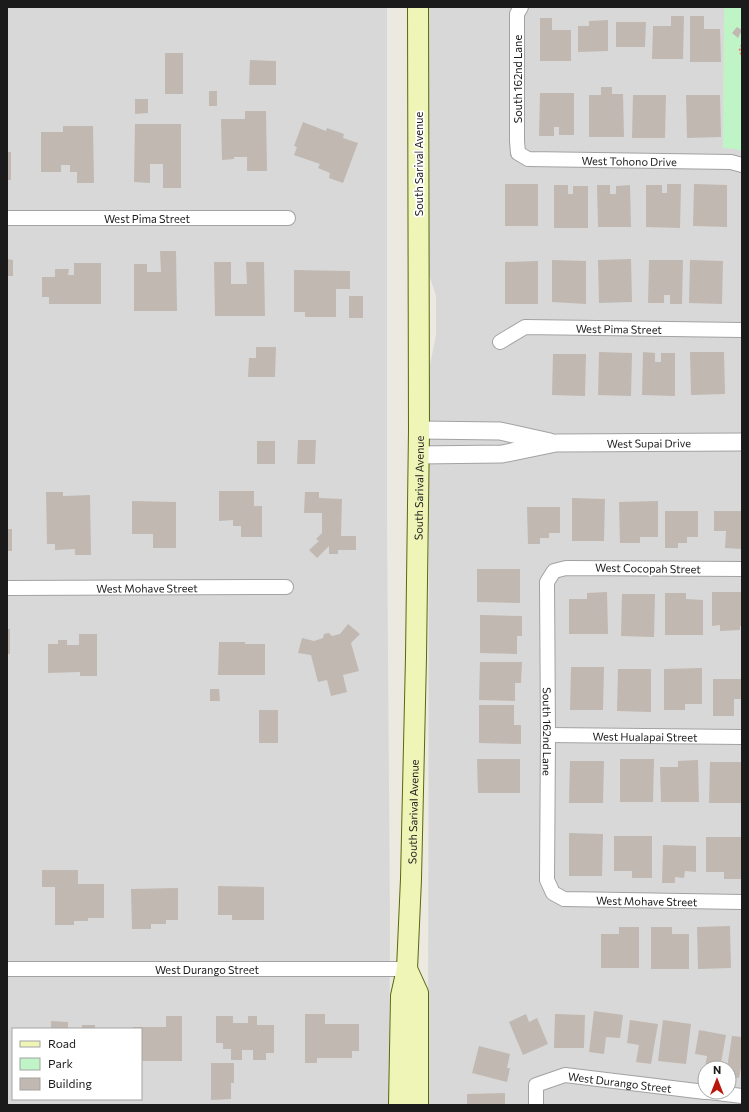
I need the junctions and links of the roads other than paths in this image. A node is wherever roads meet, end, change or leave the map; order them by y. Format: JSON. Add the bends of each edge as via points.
{"nodes":[{"id":1,"x":418,"y":7,"type":"edge"},
{"id":2,"x":521,"y":7,"type":"edge"},
{"id":3,"x":518,"y":153,"type":"joint"},
{"id":4,"x":742,"y":165,"type":"edge"},
{"id":5,"x":7,"y":218,"type":"edge"},
{"id":6,"x":288,"y":218,"type":"dead end"},
{"id":7,"x":742,"y":330,"type":"edge"},
{"id":8,"x":500,"y":342,"type":"dead end"},
{"id":9,"x":419,"y":430,"type":"junction"},
{"id":10,"x":742,"y":442,"type":"edge"},
{"id":11,"x":556,"y":443,"type":"junction"},
{"id":12,"x":418,"y":455,"type":"junction"},
{"id":13,"x":742,"y":570,"type":"edge"},
{"id":14,"x":554,"y":571,"type":"joint"},
{"id":15,"x":7,"y":588,"type":"edge"},
{"id":16,"x":286,"y":588,"type":"dead end"},
{"id":17,"x":548,"y":735,"type":"junction"},
{"id":18,"x":742,"y":737,"type":"edge"},
{"id":19,"x":553,"y":893,"type":"joint"},
{"id":20,"x":742,"y":902,"type":"edge"},
{"id":21,"x":7,"y":969,"type":"edge"},
{"id":22,"x":407,"y":969,"type":"junction"},
{"id":23,"x":697,"y":1091,"type":"edge"},
{"id":24,"x":399,"y":1105,"type":"edge"},
{"id":25,"x":418,"y":1105,"type":"edge"},
{"id":26,"x":536,"y":1105,"type":"edge"}],
"edges":[{"from":1,"to":9,"type":"main road","name":"South Sarival Avenue"},
{"from":2,"to":3,"type":"street","name":"South 162nd Lane","via":[[517,14]]},
{"from":3,"to":4,"type":"street","name":"West Tohono Drive","via":[[528,159],[731,162]]},
{"from":5,"to":6,"type":"street","name":"West Pima Street"},
{"from":7,"to":8,"type":"street","name":"West Pima Street","via":[[524,327]]},
{"from":9,"to":11,"type":"street","name":"West Supai Drive","via":[[500,430]]},
{"from":9,"to":12,"type":"main road","name":"South Sarival Avenue"},
{"from":10,"to":11,"type":"street","name":"West Supai Drive"},
{"from":11,"to":12,"type":"street","name":"West Supai Drive","via":[[502,454]]},
{"from":12,"to":22,"type":"main road","name":"South Sarival Avenue","via":[[411,879]]},
{"from":13,"to":14,"type":"street","name":"West Cocopah Street","via":[[566,568]]},
{"from":14,"to":17,"type":"street","name":"South 162nd Lane","via":[[547,582]]},
{"from":15,"to":16,"type":"street","name":"West Mohave Street"},
{"from":17,"to":18,"type":"street","name":"West Hualapai Street"},
{"from":17,"to":19,"type":"street","name":"South 162nd Lane","via":[[547,880]]},
{"from":19,"to":20,"type":"street","name":"West Mohave Street","via":[[564,899]]},
{"from":21,"to":22,"type":"street","name":"West Durango Street"},
{"from":22,"to":24,"type":"main road","name":"South Sarival Avenue","via":[[401,996]]},
{"from":22,"to":25,"type":"main road","name":"South Sarival Avenue","via":[[418,993]]},
{"from":23,"to":26,"type":"street","name":"West Durango Street","via":[[565,1074],[536,1085]]}]}
